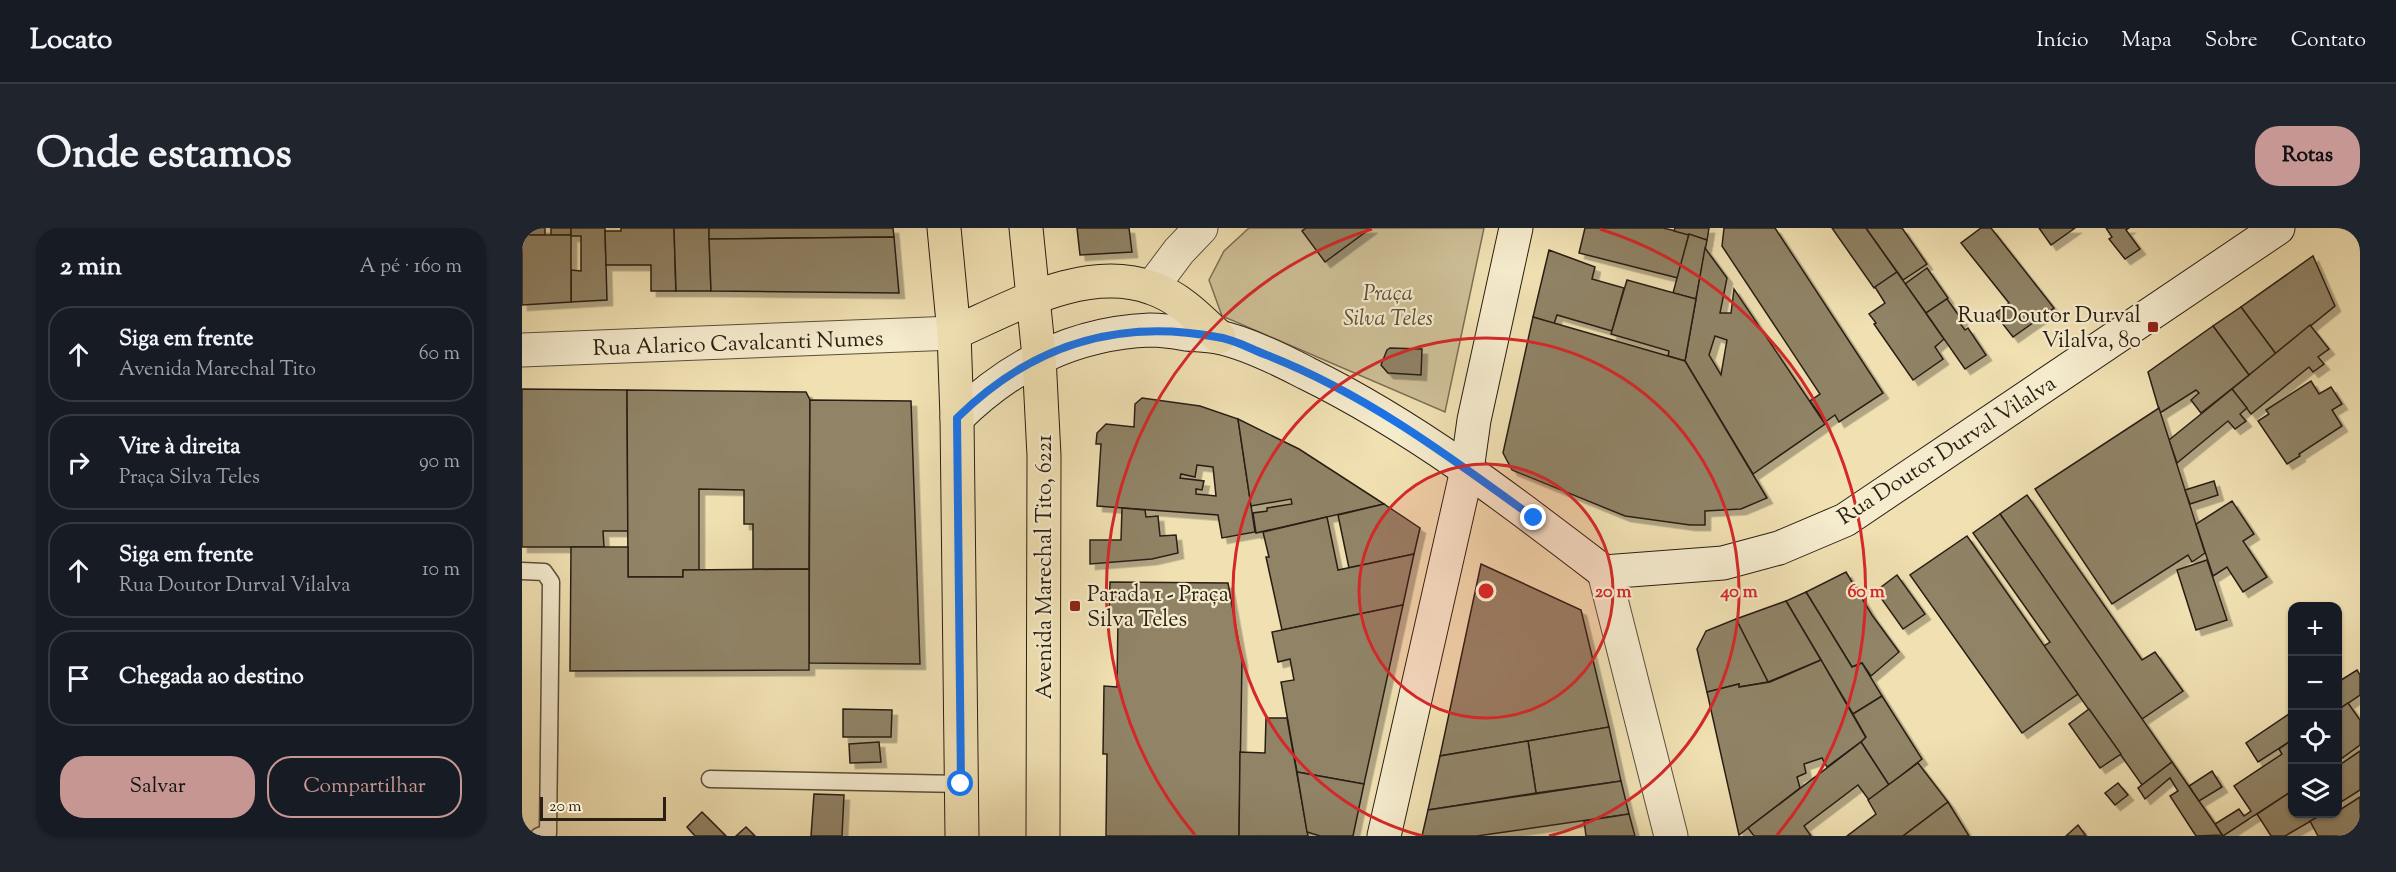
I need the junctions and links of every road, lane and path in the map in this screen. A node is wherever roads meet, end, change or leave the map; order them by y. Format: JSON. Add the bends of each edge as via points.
{"nodes":[{"id":1,"x":944,"y":228,"type":"edge"},
{"id":2,"x":1026,"y":228,"type":"edge"},
{"id":3,"x":1201,"y":228,"type":"edge"},
{"id":4,"x":1516,"y":228,"type":"edge"},
{"id":5,"x":2278,"y":228,"type":"edge"},
{"id":6,"x":1152,"y":287,"type":"junction"},
{"id":7,"x":1033,"y":298,"type":"junction"},
{"id":8,"x":954,"y":333,"type":"junction"},
{"id":9,"x":1219,"y":337,"type":"junction"},
{"id":10,"x":522,"y":350,"type":"edge"},
{"id":11,"x":1039,"y":357,"type":"junction"},
{"id":12,"x":957,"y":418,"type":"junction"},
{"id":13,"x":1467,"y":470,"type":"junction"},
{"id":14,"x":522,"y":571,"type":"edge"},
{"id":15,"x":1604,"y":572,"type":"junction"},
{"id":16,"x":710,"y":779,"type":"dead end"},
{"id":17,"x":961,"y":784,"type":"junction"},
{"id":18,"x":539,"y":836,"type":"edge"},
{"id":19,"x":962,"y":836,"type":"edge"},
{"id":20,"x":1043,"y":836,"type":"edge"},
{"id":21,"x":1384,"y":836,"type":"edge"},
{"id":22,"x":1671,"y":836,"type":"edge"}],
"edges":[{"from":1,"to":8,"type":"main road"},
{"from":2,"to":7,"type":"main road","name":"Avenida Marechal Tito, 6221"},
{"from":3,"to":6,"type":"main road"},
{"from":4,"to":13,"type":"main road","via":[[1474,420]]},
{"from":5,"to":15,"type":"main road","name":"Rua Doutor Durval Vilalva","via":[[1845,520],[1779,548],[1723,563]]},
{"from":6,"to":7,"type":"main road","via":[[1114,281],[1077,285]]},
{"from":6,"to":9,"type":"main road","via":[[1184,305]]},
{"from":7,"to":8,"type":"main road"},
{"from":7,"to":11,"type":"main road","name":"Avenida Marechal Tito, 6221"},
{"from":8,"to":10,"type":"main road","name":"Rua Alarico Cavalcanti Numes"},
{"from":8,"to":12,"type":"main road"},
{"from":9,"to":11,"type":"main road","via":[[1151,330],[1089,338]]},
{"from":9,"to":13,"type":"main road","via":[[1348,393]]},
{"from":11,"to":12,"type":"main road","via":[[980,395]]},
{"from":11,"to":20,"type":"main road","name":"Avenida Marechal Tito, 6221","via":[[1044,456]]},
{"from":12,"to":17,"type":"main road"},
{"from":13,"to":15,"type":"main road"},
{"from":13,"to":21,"type":"main road"},
{"from":14,"to":18,"type":"lane","via":[[544,572],[551,582],[548,833]]},
{"from":15,"to":22,"type":"main road"},
{"from":16,"to":17,"type":"lane"},
{"from":17,"to":19,"type":"main road"}]}
